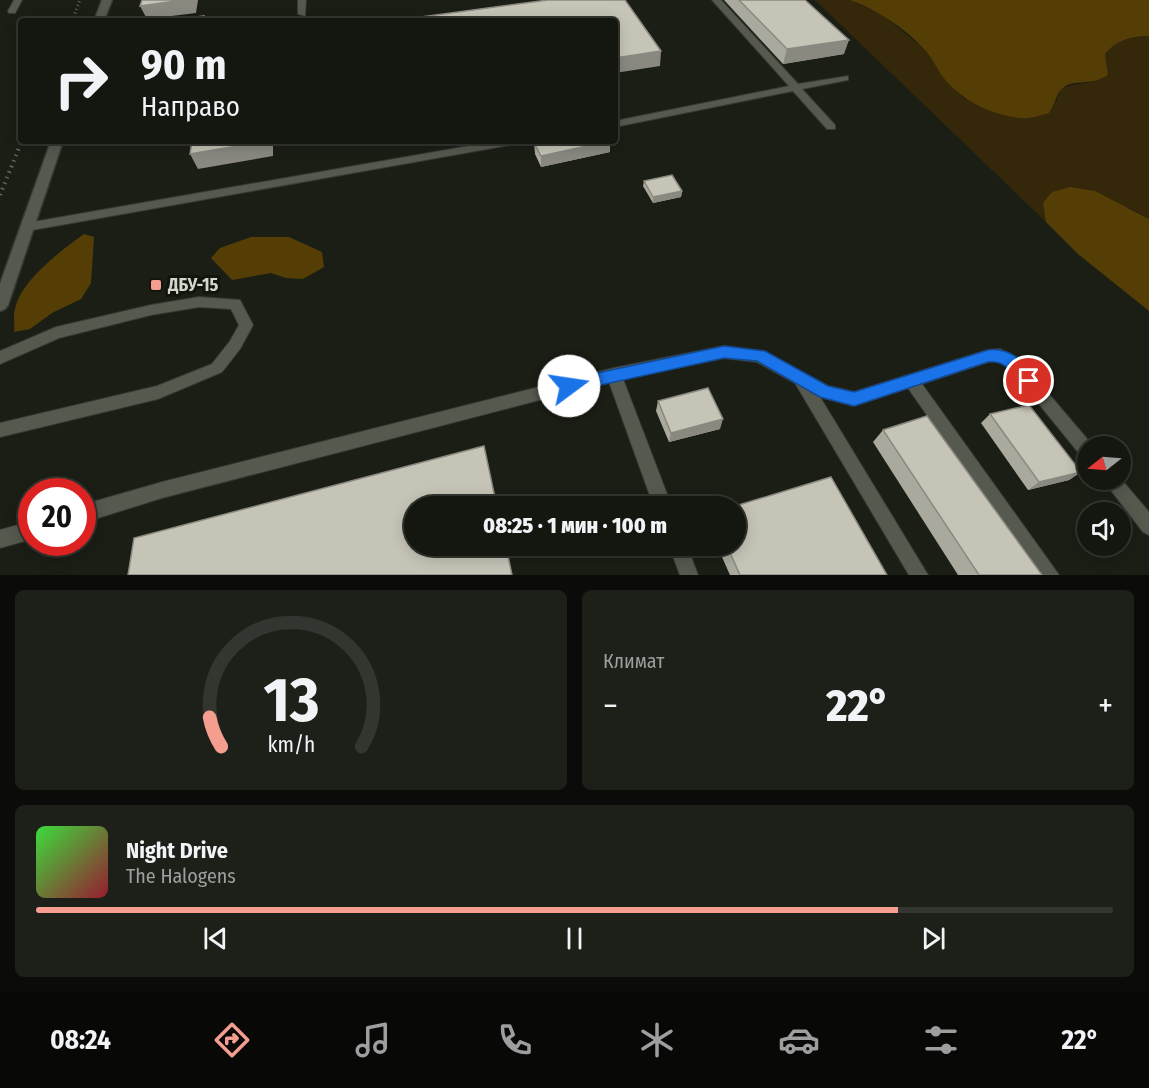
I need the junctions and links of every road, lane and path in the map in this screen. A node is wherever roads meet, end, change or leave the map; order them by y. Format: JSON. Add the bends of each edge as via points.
{"nodes":[{"id":1,"x":18,"y":0,"type":"edge"},
{"id":2,"x":80,"y":0,"type":"edge"},
{"id":3,"x":106,"y":0,"type":"edge"},
{"id":4,"x":302,"y":0,"type":"edge"},
{"id":5,"x":716,"y":0,"type":"edge"},
{"id":6,"x":12,"y":11,"type":"dead end"},
{"id":7,"x":302,"y":14,"type":"dead end"},
{"id":8,"x":73,"y":18,"type":"edge"},
{"id":9,"x":100,"y":18,"type":"edge"},
{"id":10,"x":845,"y":78,"type":"dead end"},
{"id":11,"x":796,"y":88,"type":"junction"},
{"id":12,"x":618,"y":123,"type":"edge"},
{"id":13,"x":831,"y":127,"type":"dead end"},
{"id":14,"x":21,"y":144,"type":"edge"},
{"id":15,"x":56,"y":144,"type":"edge"},
{"id":16,"x":499,"y":144,"type":"edge"},
{"id":17,"x":0,"y":195,"type":"edge"},
{"id":18,"x":27,"y":226,"type":"junction"},
{"id":19,"x":0,"y":305,"type":"edge"},
{"id":20,"x":0,"y":358,"type":"edge"},
{"id":21,"x":614,"y":374,"type":"junction"},
{"id":22,"x":800,"y":378,"type":"junction"},
{"id":23,"x":911,"y":381,"type":"junction"},
{"id":24,"x":0,"y":430,"type":"edge"},
{"id":25,"x":1077,"y":439,"type":"edge"},
{"id":26,"x":1119,"y":490,"type":"edge"},
{"id":27,"x":659,"y":496,"type":"edge"},
{"id":28,"x":96,"y":510,"type":"edge"},
{"id":29,"x":1149,"y":526,"type":"edge"},
{"id":30,"x":18,"y":534,"type":"edge"},
{"id":31,"x":0,"y":539,"type":"edge"},
{"id":32,"x":681,"y":556,"type":"edge"},
{"id":33,"x":688,"y":575,"type":"edge"},
{"id":34,"x":919,"y":575,"type":"edge"},
{"id":35,"x":1050,"y":575,"type":"edge"}],
"edges":[{"from":1,"to":6,"type":"lane"},
{"from":2,"to":8,"type":"path"},
{"from":3,"to":9,"type":"street"},
{"from":4,"to":7,"type":"lane"},
{"from":5,"to":11,"type":"lane"},
{"from":10,"to":11,"type":"lane"},
{"from":11,"to":12,"type":"lane"},
{"from":11,"to":13,"type":"lane"},
{"from":14,"to":17,"type":"path"},
{"from":15,"to":18,"type":"street"},
{"from":16,"to":18,"type":"lane"},
{"from":18,"to":19,"type":"street"},
{"from":20,"to":24,"type":"lane","via":[[56,333],[199,302],[235,304],[246,325],[217,368],[158,392]]},
{"from":21,"to":22,"type":"lane","via":[[724,352],[759,356]]},
{"from":21,"to":27,"type":"lane"},
{"from":21,"to":28,"type":"lane"},
{"from":22,"to":23,"type":"lane","via":[[825,392],[854,399]]},
{"from":22,"to":34,"type":"lane"},
{"from":23,"to":25,"type":"lane","via":[[1000,355],[1014,363]]},
{"from":23,"to":35,"type":"lane"},
{"from":26,"to":29,"type":"lane"},
{"from":30,"to":31,"type":"lane"},
{"from":32,"to":33,"type":"lane"}]}
